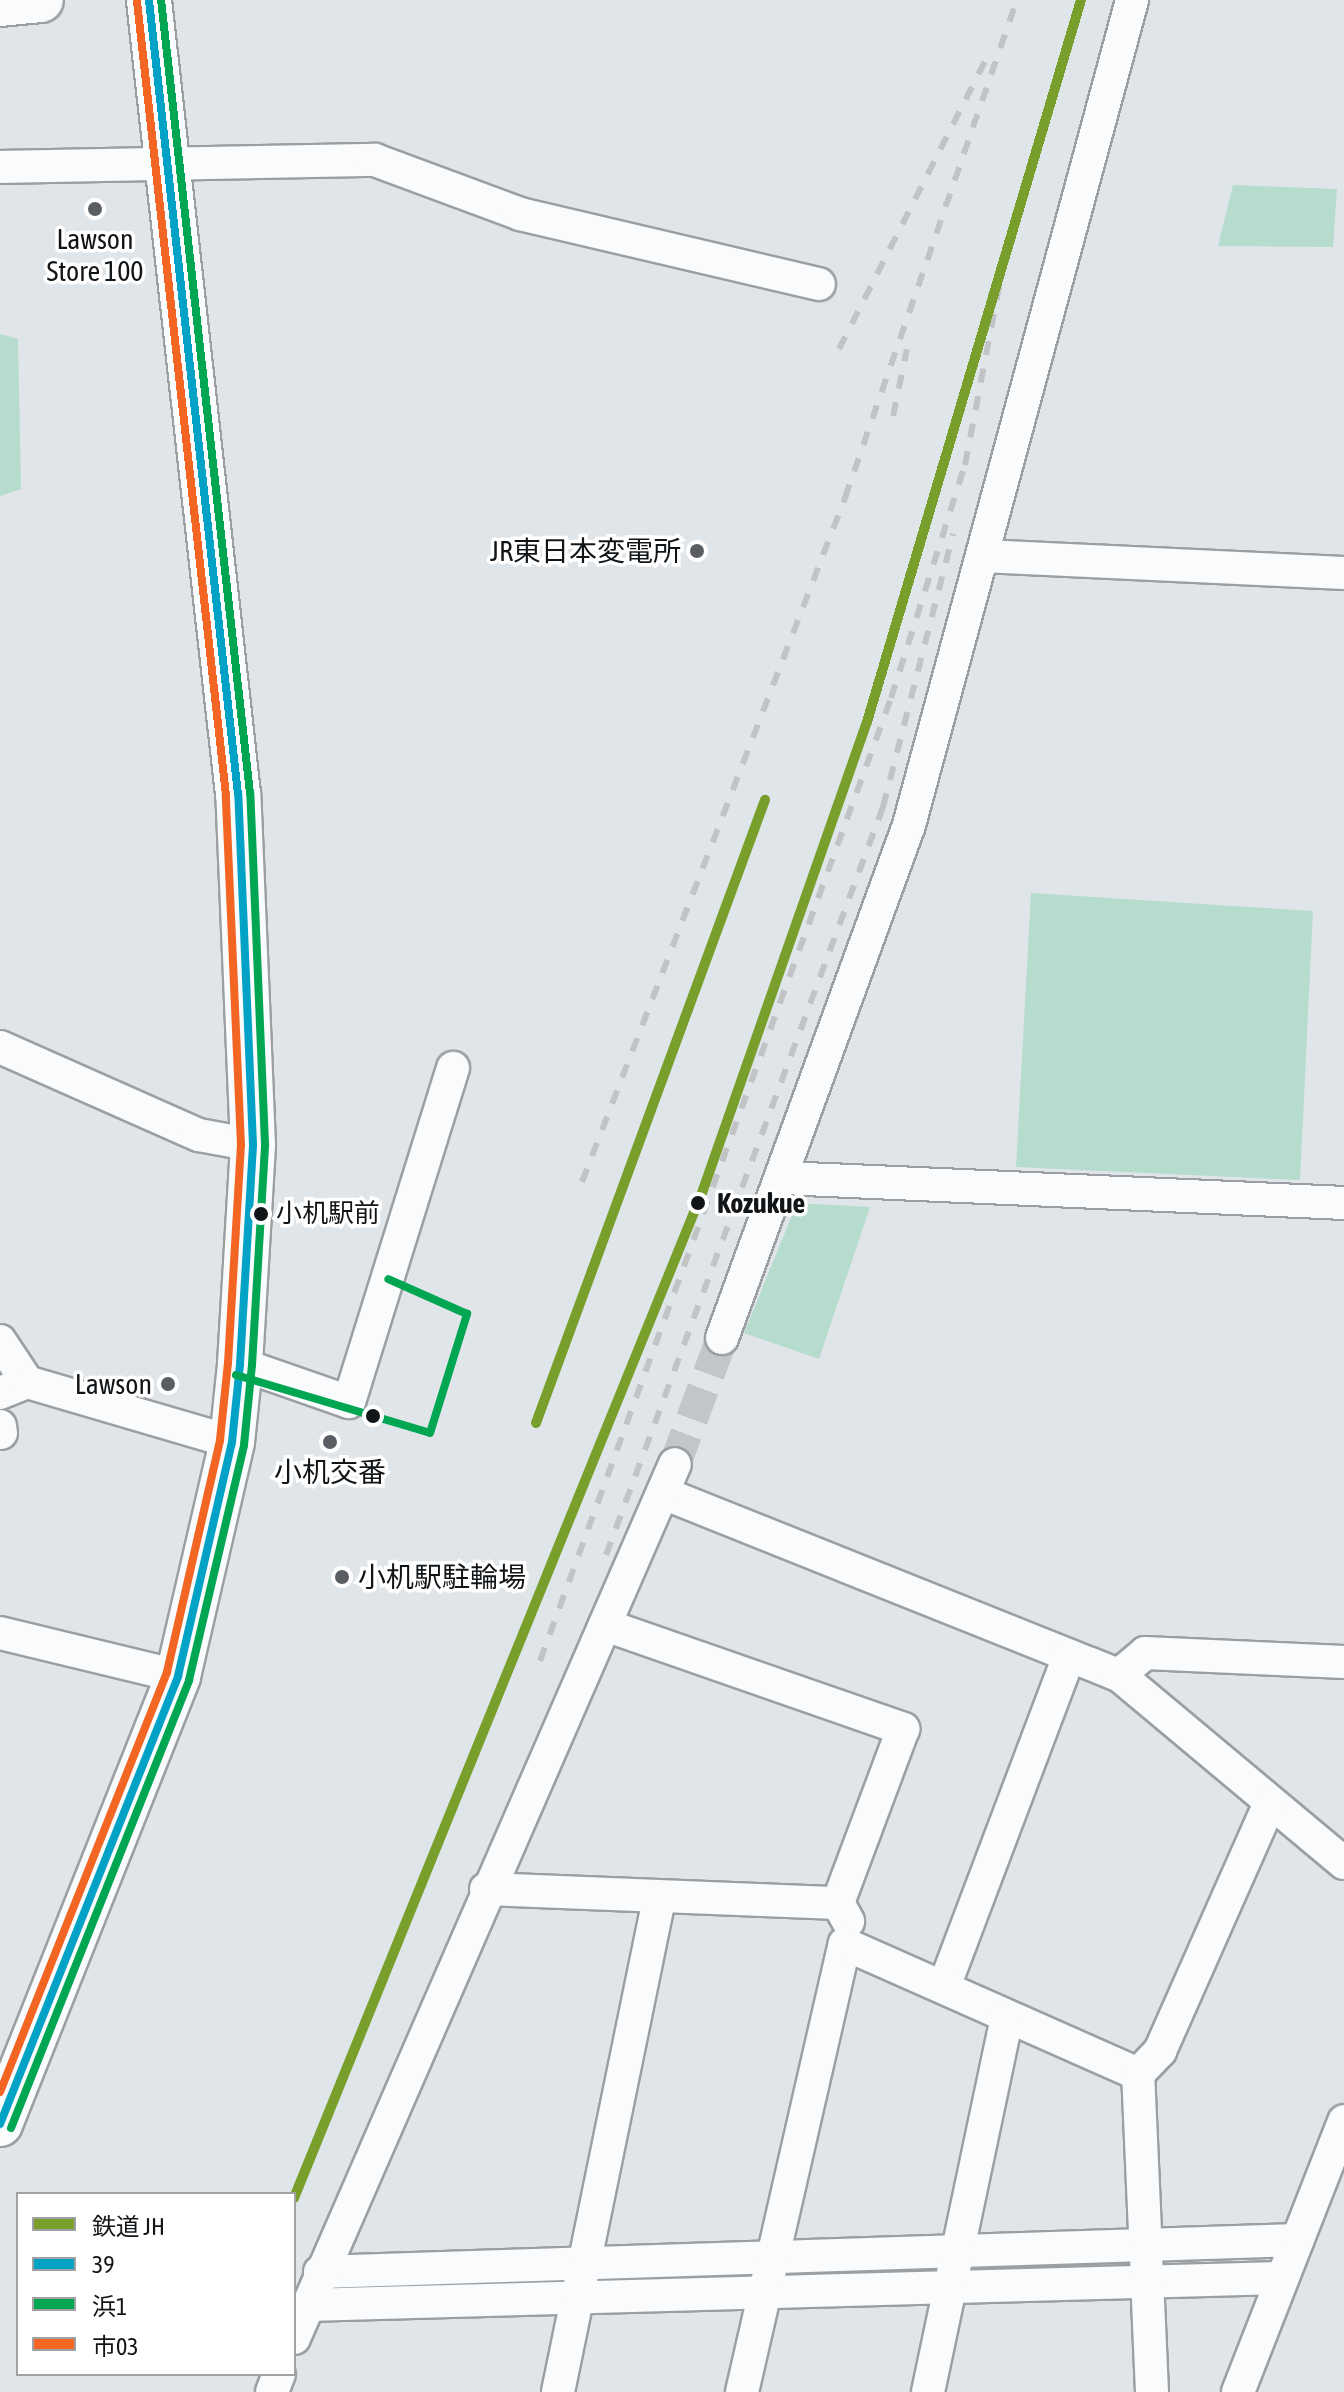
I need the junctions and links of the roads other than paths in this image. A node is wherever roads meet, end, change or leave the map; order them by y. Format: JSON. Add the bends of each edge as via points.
{"nodes":[{"id":1,"x":41,"y":0,"type":"edge"},
{"id":2,"x":149,"y":0,"type":"edge"},
{"id":3,"x":1132,"y":0,"type":"edge"},
{"id":4,"x":0,"y":4,"type":"edge"},
{"id":5,"x":171,"y":160,"type":"junction"},
{"id":6,"x":0,"y":167,"type":"edge"},
{"id":7,"x":819,"y":284,"type":"dead end"},
{"id":8,"x":983,"y":556,"type":"junction"},
{"id":9,"x":1344,"y":573,"type":"edge"},
{"id":10,"x":0,"y":1047,"type":"edge"},
{"id":11,"x":453,"y":1068,"type":"dead end"},
{"id":12,"x":253,"y":1145,"type":"junction"},
{"id":13,"x":783,"y":1178,"type":"junction"},
{"id":14,"x":1344,"y":1203,"type":"edge"},
{"id":15,"x":722,"y":1338,"type":"tunnel mouth"},
{"id":16,"x":0,"y":1341,"type":"edge"},
{"id":17,"x":240,"y":1364,"type":"junction"},
{"id":18,"x":14,"y":1387,"type":"edge"},
{"id":19,"x":0,"y":1426,"type":"edge"},
{"id":20,"x":1,"y":1433,"type":"edge"},
{"id":21,"x":232,"y":1442,"type":"junction"},
{"id":22,"x":605,"y":1625,"type":"junction"},
{"id":23,"x":0,"y":1633,"type":"edge"},
{"id":24,"x":1069,"y":1656,"type":"junction"},
{"id":25,"x":1344,"y":1662,"type":"edge"},
{"id":26,"x":1119,"y":1675,"type":"junction"},
{"id":27,"x":178,"y":1676,"type":"junction"},
{"id":28,"x":1270,"y":1803,"type":"junction"},
{"id":29,"x":1344,"y":1863,"type":"edge"},
{"id":30,"x":486,"y":1889,"type":"junction"},
{"id":31,"x":659,"y":1899,"type":"junction"},
{"id":32,"x":838,"y":1903,"type":"junction"},
{"id":33,"x":845,"y":1944,"type":"junction"},
{"id":34,"x":944,"y":1987,"type":"junction"},
{"id":35,"x":1007,"y":2018,"type":"junction"},
{"id":36,"x":1138,"y":2074,"type":"junction"},
{"id":37,"x":3,"y":2108,"type":"edge"},
{"id":38,"x":1344,"y":2121,"type":"edge"},
{"id":39,"x":1297,"y":2240,"type":"junction"},
{"id":40,"x":1146,"y":2245,"type":"junction"},
{"id":41,"x":962,"y":2251,"type":"junction"},
{"id":42,"x":778,"y":2256,"type":"junction"},
{"id":43,"x":586,"y":2263,"type":"junction"},
{"id":44,"x":320,"y":2272,"type":"junction"},
{"id":45,"x":1281,"y":2278,"type":"junction"},
{"id":46,"x":1148,"y":2282,"type":"junction"},
{"id":47,"x":951,"y":2287,"type":"junction"},
{"id":48,"x":764,"y":2293,"type":"junction"},
{"id":49,"x":576,"y":2298,"type":"junction"},
{"id":50,"x":307,"y":2305,"type":"junction"},
{"id":51,"x":296,"y":2333,"type":"edge"},
{"id":52,"x":558,"y":2392,"type":"edge"},
{"id":53,"x":742,"y":2392,"type":"edge"},
{"id":54,"x":928,"y":2392,"type":"edge"},
{"id":55,"x":1152,"y":2392,"type":"edge"},
{"id":56,"x":1238,"y":2392,"type":"edge"}],
"edges":[{"from":1,"to":4,"type":"main road"},
{"from":2,"to":5,"type":"main road"},
{"from":3,"to":8,"type":"street"},
{"from":5,"to":6,"type":"street"},
{"from":5,"to":7,"type":"street","via":[[375,160],[520,214]]},
{"from":5,"to":12,"type":"main road","via":[[238,794]]},
{"from":8,"to":9,"type":"street"},
{"from":8,"to":13,"type":"street","via":[[909,825]]},
{"from":10,"to":12,"type":"street","via":[[199,1135]]},
{"from":11,"to":17,"type":"street","via":[[349,1402]]},
{"from":12,"to":17,"type":"main road"},
{"from":13,"to":14,"type":"street"},
{"from":13,"to":15,"type":"street"},
{"from":16,"to":18,"type":"street"},
{"from":17,"to":21,"type":"main road"},
{"from":18,"to":21,"type":"street"},
{"from":19,"to":20,"type":"street"},
{"from":21,"to":27,"type":"main road"},
{"from":22,"to":24,"type":"street","via":[[669,1478]]},
{"from":22,"to":30,"type":"street"},
{"from":22,"to":32,"type":"street","via":[[903,1729]]},
{"from":23,"to":27,"type":"street"},
{"from":24,"to":26,"type":"street"},
{"from":24,"to":34,"type":"street"},
{"from":25,"to":26,"type":"street","via":[[1145,1653]]},
{"from":26,"to":28,"type":"street"},
{"from":27,"to":37,"type":"main road"},
{"from":28,"to":29,"type":"street"},
{"from":28,"to":36,"type":"street","via":[[1160,2051]]},
{"from":30,"to":31,"type":"street"},
{"from":30,"to":44,"type":"street"},
{"from":31,"to":32,"type":"street"},
{"from":31,"to":43,"type":"street"},
{"from":32,"to":33,"type":"street","via":[[848,1920]]},
{"from":33,"to":34,"type":"street"},
{"from":33,"to":42,"type":"street"},
{"from":34,"to":35,"type":"street"},
{"from":35,"to":36,"type":"street"},
{"from":35,"to":41,"type":"street"},
{"from":36,"to":40,"type":"street"},
{"from":38,"to":39,"type":"street"},
{"from":39,"to":40,"type":"street"},
{"from":39,"to":45,"type":"street"},
{"from":40,"to":41,"type":"street"},
{"from":40,"to":46,"type":"street"},
{"from":41,"to":42,"type":"street"},
{"from":41,"to":47,"type":"street"},
{"from":42,"to":43,"type":"street"},
{"from":42,"to":48,"type":"street"},
{"from":43,"to":44,"type":"street"},
{"from":43,"to":49,"type":"street"},
{"from":44,"to":50,"type":"street"},
{"from":45,"to":46,"type":"street"},
{"from":45,"to":56,"type":"street"},
{"from":46,"to":47,"type":"street"},
{"from":46,"to":55,"type":"street"},
{"from":47,"to":48,"type":"street"},
{"from":47,"to":54,"type":"street"},
{"from":48,"to":49,"type":"street"},
{"from":48,"to":53,"type":"street"},
{"from":49,"to":50,"type":"street"},
{"from":49,"to":52,"type":"street"},
{"from":50,"to":51,"type":"street"}]}
